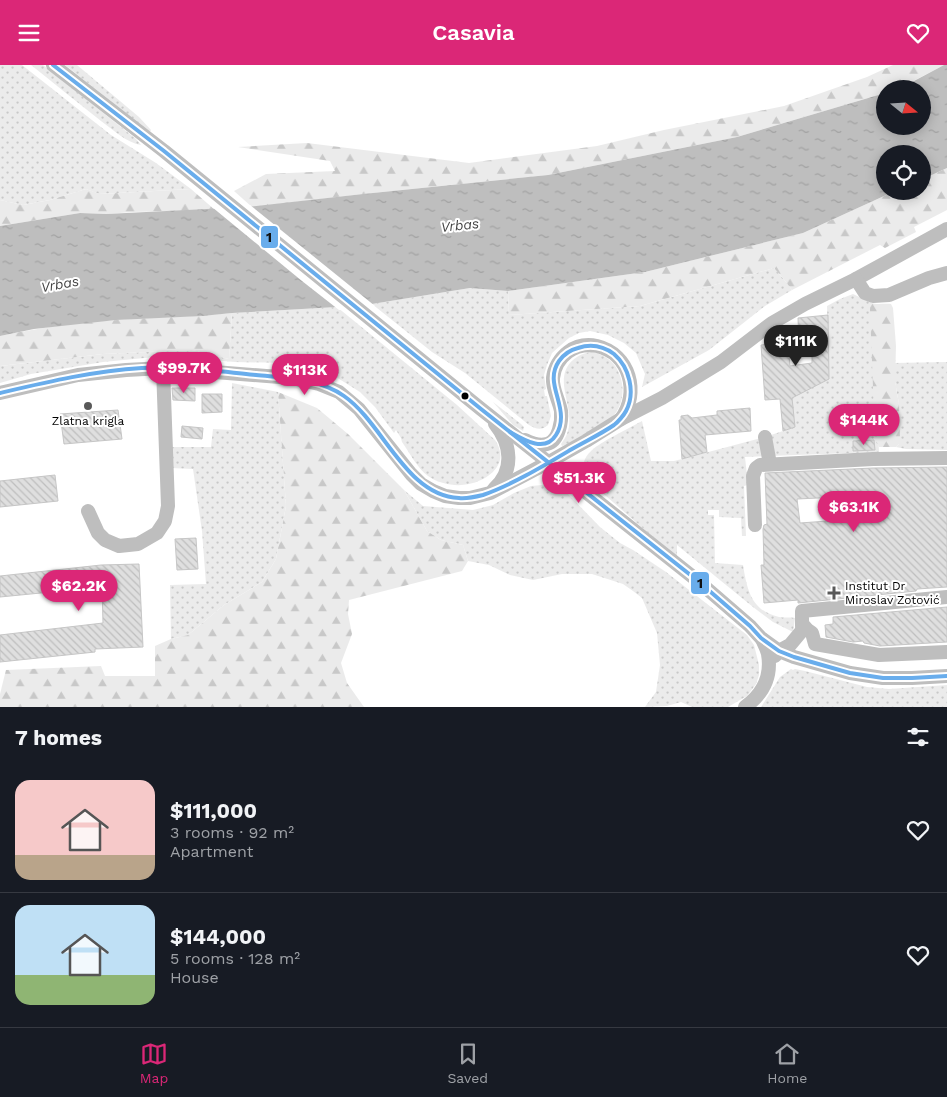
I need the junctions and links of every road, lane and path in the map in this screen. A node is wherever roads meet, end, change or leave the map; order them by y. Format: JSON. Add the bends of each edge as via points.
{"nodes":[{"id":1,"x":53,"y":65,"type":"edge"},
{"id":2,"x":947,"y":229,"type":"edge"},
{"id":3,"x":947,"y":273,"type":"edge"},
{"id":4,"x":856,"y":279,"type":"junction"},
{"id":5,"x":163,"y":368,"type":"junction"},
{"id":6,"x":0,"y":393,"type":"edge"},
{"id":7,"x":481,"y":409,"type":"junction"},
{"id":8,"x":621,"y":419,"type":"junction"},
{"id":9,"x":510,"y":432,"type":"junction"},
{"id":10,"x":765,"y":437,"type":"dead end"},
{"id":11,"x":947,"y":458,"type":"edge"},
{"id":12,"x":549,"y":462,"type":"junction"},
{"id":13,"x":770,"y":464,"type":"junction"},
{"id":14,"x":490,"y":493,"type":"junction"},
{"id":15,"x":88,"y":511,"type":"dead end"},
{"id":16,"x":755,"y":525,"type":"dead end"},
{"id":17,"x":947,"y":597,"type":"edge"},
{"id":18,"x":805,"y":627,"type":"junction"},
{"id":19,"x":762,"y":639,"type":"junction"},
{"id":20,"x":779,"y":651,"type":"junction"},
{"id":21,"x":947,"y":652,"type":"edge"},
{"id":22,"x":769,"y":667,"type":"junction"},
{"id":23,"x":947,"y":676,"type":"edge"},
{"id":24,"x":745,"y":707,"type":"edge"}],
"edges":[{"from":1,"to":7,"type":"street","via":[[164,151]]},
{"from":2,"to":4,"type":"street"},
{"from":3,"to":4,"type":"street","via":[[889,295],[865,293]]},
{"from":4,"to":8,"type":"street","via":[[772,323],[721,362]]},
{"from":5,"to":6,"type":"street","via":[[78,375]]},
{"from":5,"to":14,"type":"street","via":[[292,378],[319,384],[339,392],[359,409],[421,484],[445,496],[459,498]]},
{"from":5,"to":15,"type":"street","via":[[168,506],[164,521],[157,533],[138,544],[119,546],[98,533]]},
{"from":7,"to":9,"type":"street"},
{"from":7,"to":14,"type":"street","via":[[497,426],[509,455],[504,476]]},
{"from":8,"to":9,"type":"street","via":[[630,397],[631,382],[627,370],[620,359],[605,349],[590,345],[569,351],[556,366],[554,389],[561,421],[551,442],[538,444]]},
{"from":8,"to":12,"type":"street"},
{"from":9,"to":12,"type":"street"},
{"from":10,"to":13,"type":"street"},
{"from":11,"to":13,"type":"street"},
{"from":12,"to":14,"type":"street"},
{"from":12,"to":19,"type":"street","via":[[698,581]]},
{"from":13,"to":16,"type":"street","via":[[760,465],[753,476]]},
{"from":17,"to":18,"type":"street","via":[[802,611],[802,626]]},
{"from":18,"to":20,"type":"street","via":[[790,645]]},
{"from":18,"to":21,"type":"street","via":[[812,633],[816,645],[879,655]]},
{"from":19,"to":20,"type":"street"},
{"from":19,"to":22,"type":"street"},
{"from":20,"to":22,"type":"street"},
{"from":20,"to":23,"type":"street","via":[[823,666],[883,678]]},
{"from":22,"to":24,"type":"street","via":[[763,690]]}]}
